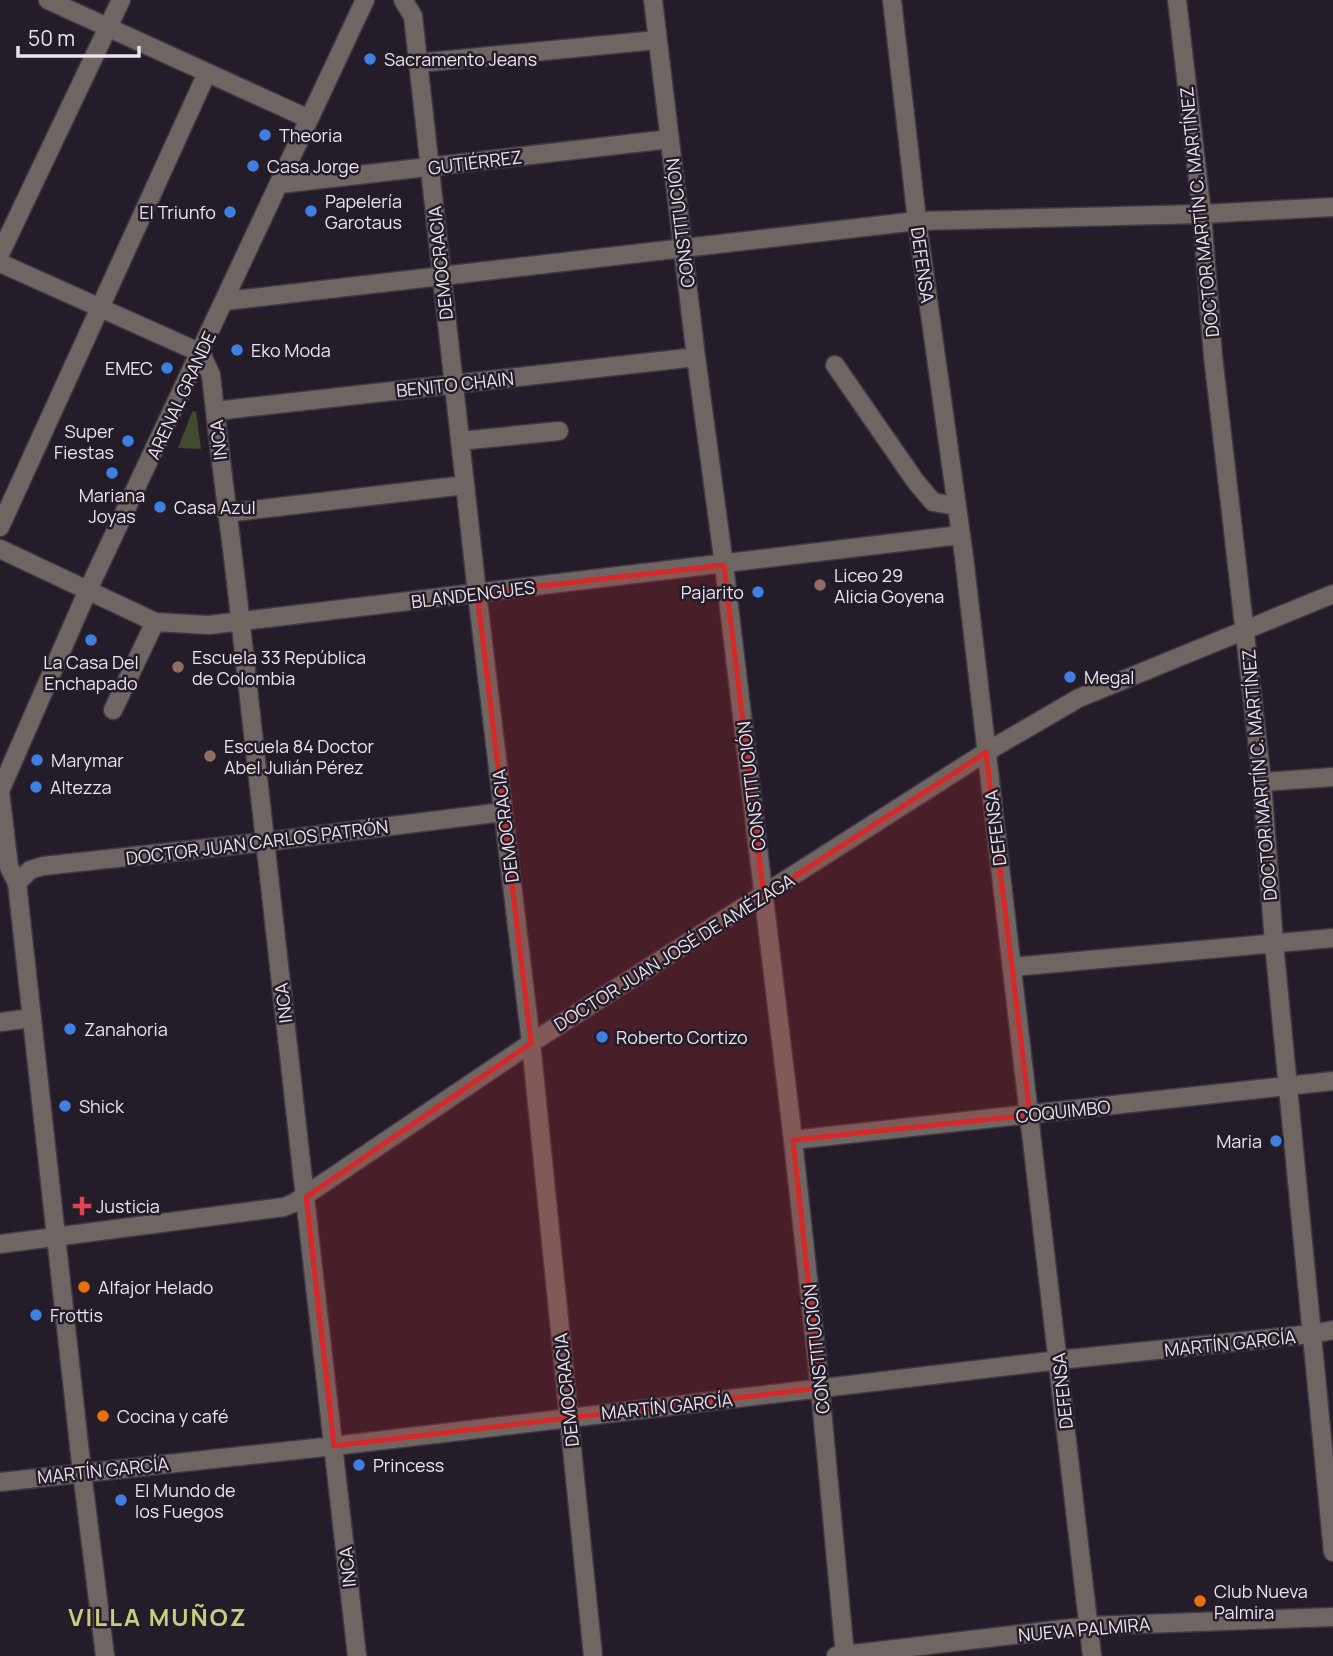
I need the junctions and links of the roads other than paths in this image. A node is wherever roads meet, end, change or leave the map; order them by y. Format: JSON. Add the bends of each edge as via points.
{"nodes":[{"id":1,"x":48,"y":0,"type":"edge"},
{"id":2,"x":121,"y":0,"type":"edge"},
{"id":3,"x":365,"y":0,"type":"edge"},
{"id":4,"x":403,"y":0,"type":"edge"},
{"id":5,"x":653,"y":0,"type":"edge"},
{"id":6,"x":892,"y":0,"type":"edge"},
{"id":7,"x":1177,"y":0,"type":"edge"},
{"id":8,"x":414,"y":8,"type":"edge"},
{"id":9,"x":108,"y":27,"type":"junction"},
{"id":10,"x":657,"y":40,"type":"junction"},
{"id":11,"x":418,"y":63,"type":"junction"},
{"id":12,"x":207,"y":73,"type":"junction"},
{"id":13,"x":309,"y":119,"type":"junction"},
{"id":14,"x":670,"y":139,"type":"junction"},
{"id":15,"x":430,"y":168,"type":"junction"},
{"id":16,"x":280,"y":184,"type":"junction"},
{"id":17,"x":1333,"y":207,"type":"edge"},
{"id":18,"x":1202,"y":214,"type":"junction"},
{"id":19,"x":917,"y":221,"type":"junction"},
{"id":20,"x":684,"y":247,"type":"junction"},
{"id":21,"x":0,"y":254,"type":"edge"},
{"id":22,"x":0,"y":263,"type":"edge"},
{"id":23,"x":442,"y":275,"type":"junction"},
{"id":24,"x":226,"y":301,"type":"junction"},
{"id":25,"x":100,"y":307,"type":"junction"},
{"id":26,"x":201,"y":353,"type":"junction"},
{"id":27,"x":696,"y":358,"type":"junction"},
{"id":28,"x":835,"y":365,"type":"dead end"},
{"id":29,"x":454,"y":385,"type":"junction"},
{"id":30,"x":215,"y":411,"type":"junction"},
{"id":31,"x":559,"y":431,"type":"dead end"},
{"id":32,"x":460,"y":442,"type":"junction"},
{"id":33,"x":465,"y":485,"type":"junction"},
{"id":34,"x":956,"y":506,"type":"junction"},
{"id":35,"x":226,"y":513,"type":"junction"},
{"id":36,"x":0,"y":527,"type":"edge"},
{"id":37,"x":960,"y":536,"type":"junction"},
{"id":38,"x":0,"y":549,"type":"edge"},
{"id":39,"x":724,"y":565,"type":"junction"},
{"id":40,"x":88,"y":590,"type":"junction"},
{"id":41,"x":477,"y":593,"type":"junction"},
{"id":42,"x":1333,"y":594,"type":"edge"},
{"id":43,"x":155,"y":622,"type":"junction"},
{"id":44,"x":241,"y":622,"type":"junction"},
{"id":45,"x":1246,"y":629,"type":"junction"},
{"id":46,"x":113,"y":710,"type":"dead end"},
{"id":47,"x":986,"y":752,"type":"junction"},
{"id":48,"x":1333,"y":777,"type":"edge"},
{"id":49,"x":1262,"y":782,"type":"junction"},
{"id":50,"x":0,"y":791,"type":"edge"},
{"id":51,"x":503,"y":812,"type":"junction"},
{"id":52,"x":264,"y":842,"type":"junction"},
{"id":53,"x":17,"y":883,"type":"junction"},
{"id":54,"x":764,"y":896,"type":"junction"},
{"id":55,"x":1333,"y":938,"type":"edge"},
{"id":56,"x":1274,"y":943,"type":"junction"},
{"id":57,"x":1012,"y":967,"type":"junction"},
{"id":58,"x":32,"y":1018,"type":"junction"},
{"id":59,"x":0,"y":1022,"type":"edge"},
{"id":60,"x":531,"y":1043,"type":"junction"},
{"id":61,"x":1333,"y":1081,"type":"edge"},
{"id":62,"x":1288,"y":1086,"type":"junction"},
{"id":63,"x":1030,"y":1115,"type":"junction"},
{"id":64,"x":793,"y":1140,"type":"junction"},
{"id":65,"x":306,"y":1197,"type":"junction"},
{"id":66,"x":57,"y":1237,"type":"junction"},
{"id":67,"x":0,"y":1244,"type":"edge"},
{"id":68,"x":1333,"y":1330,"type":"edge"},
{"id":69,"x":1312,"y":1334,"type":"junction"},
{"id":70,"x":1059,"y":1360,"type":"junction"},
{"id":71,"x":820,"y":1388,"type":"junction"},
{"id":72,"x":569,"y":1417,"type":"junction"},
{"id":73,"x":334,"y":1446,"type":"junction"},
{"id":74,"x":82,"y":1472,"type":"junction"},
{"id":75,"x":0,"y":1482,"type":"edge"},
{"id":76,"x":1333,"y":1552,"type":"edge"},
{"id":77,"x":1333,"y":1617,"type":"edge"},
{"id":78,"x":1089,"y":1626,"type":"junction"},
{"id":79,"x":105,"y":1656,"type":"edge"},
{"id":80,"x":357,"y":1656,"type":"edge"},
{"id":81,"x":593,"y":1656,"type":"edge"},
{"id":82,"x":842,"y":1656,"type":"edge"},
{"id":83,"x":1092,"y":1656,"type":"edge"}],
"edges":[{"from":1,"to":9,"type":"street"},
{"from":2,"to":9,"type":"street"},
{"from":3,"to":13,"type":"street","name":"ARENAL GRANDE"},
{"from":4,"to":8,"type":"street","name":"DEMOCRACIA"},
{"from":5,"to":10,"type":"street","name":"CONSTITUCIÓN"},
{"from":6,"to":19,"type":"street","name":"DEFENSA"},
{"from":7,"to":18,"type":"street","name":"DOCTOR MARTÍN C. MARTÍNEZ"},
{"from":8,"to":11,"type":"street","name":"DEMOCRACIA"},
{"from":9,"to":12,"type":"street"},
{"from":9,"to":21,"type":"street"},
{"from":10,"to":11,"type":"street"},
{"from":10,"to":14,"type":"street","name":"CONSTITUCIÓN"},
{"from":11,"to":15,"type":"street","name":"DEMOCRACIA"},
{"from":12,"to":13,"type":"street"},
{"from":12,"to":25,"type":"street"},
{"from":13,"to":16,"type":"street","name":"ARENAL GRANDE"},
{"from":14,"to":15,"type":"street","name":"GUTIÉRREZ"},
{"from":14,"to":20,"type":"street","name":"CONSTITUCIÓN"},
{"from":15,"to":16,"type":"street","name":"GUTIÉRREZ"},
{"from":15,"to":23,"type":"street","name":"DEMOCRACIA"},
{"from":16,"to":24,"type":"street","name":"ARENAL GRANDE"},
{"from":17,"to":18,"type":"street"},
{"from":18,"to":19,"type":"street"},
{"from":18,"to":45,"type":"street","name":"DOCTOR MARTÍN C. MARTÍNEZ","via":[[1213,356]]},
{"from":19,"to":20,"type":"street"},
{"from":19,"to":34,"type":"street","name":"DEFENSA"},
{"from":20,"to":23,"type":"street"},
{"from":20,"to":27,"type":"street","name":"CONSTITUCIÓN"},
{"from":22,"to":25,"type":"street"},
{"from":23,"to":24,"type":"street"},
{"from":23,"to":29,"type":"street","name":"DEMOCRACIA"},
{"from":24,"to":26,"type":"street","name":"ARENAL GRANDE"},
{"from":25,"to":26,"type":"street"},
{"from":25,"to":36,"type":"street"},
{"from":26,"to":30,"type":"street","name":"INCA","via":[[211,375]]},
{"from":26,"to":40,"type":"street","name":"ARENAL GRANDE"},
{"from":27,"to":29,"type":"street","name":"BENITO CHAIN"},
{"from":27,"to":39,"type":"street","name":"CONSTITUCIÓN"},
{"from":28,"to":34,"type":"street","via":[[933,502]]},
{"from":29,"to":30,"type":"street","name":"BENITO CHAIN"},
{"from":29,"to":32,"type":"street","name":"DEMOCRACIA"},
{"from":30,"to":35,"type":"street","name":"INCA"},
{"from":31,"to":32,"type":"street"},
{"from":32,"to":33,"type":"street","name":"DEMOCRACIA"},
{"from":33,"to":35,"type":"street"},
{"from":33,"to":41,"type":"street","name":"DEMOCRACIA"},
{"from":34,"to":37,"type":"street","name":"DEFENSA"},
{"from":35,"to":44,"type":"street","name":"INCA"},
{"from":37,"to":39,"type":"street","name":"BLANDENGUES"},
{"from":37,"to":47,"type":"street","name":"DEFENSA"},
{"from":38,"to":40,"type":"street","name":"BLANDENGUES"},
{"from":39,"to":41,"type":"street","name":"BLANDENGUES"},
{"from":39,"to":54,"type":"street","name":"CONSTITUCIÓN"},
{"from":40,"to":43,"type":"street","name":"BLANDENGUES"},
{"from":40,"to":50,"type":"street","name":"ARENAL GRANDE"},
{"from":41,"to":44,"type":"street","name":"BLANDENGUES"},
{"from":41,"to":51,"type":"street","name":"DEMOCRACIA"},
{"from":42,"to":45,"type":"street","name":"DOCTOR JUAN JOSÉ DE AMÉZAGA"},
{"from":43,"to":44,"type":"street","name":"BLANDENGUES"},
{"from":43,"to":46,"type":"street"},
{"from":44,"to":52,"type":"street","name":"INCA"},
{"from":45,"to":47,"type":"street","name":"DOCTOR JUAN JOSÉ DE AMÉZAGA","via":[[1079,698]]},
{"from":45,"to":49,"type":"street","name":"DOCTOR MARTÍN C. MARTÍNEZ"},
{"from":47,"to":54,"type":"street","name":"DOCTOR JUAN JOSÉ DE AMÉZAGA"},
{"from":47,"to":57,"type":"street","name":"DEFENSA"},
{"from":48,"to":49,"type":"street"},
{"from":49,"to":56,"type":"street","name":"DOCTOR MARTÍN C. MARTÍNEZ"},
{"from":50,"to":53,"type":"street","via":[[9,867]]},
{"from":51,"to":52,"type":"street","name":"DOCTOR JUAN CARLOS PATRÓN"},
{"from":51,"to":60,"type":"street","name":"DEMOCRACIA"},
{"from":52,"to":53,"type":"street","name":"DOCTOR JUAN CARLOS PATRÓN","via":[[43,866],[30,870]]},
{"from":52,"to":65,"type":"street","name":"INCA"},
{"from":53,"to":58,"type":"street"},
{"from":54,"to":60,"type":"street","name":"DOCTOR JUAN JOSÉ DE AMÉZAGA"},
{"from":54,"to":64,"type":"street","name":"CONSTITUCIÓN"},
{"from":55,"to":56,"type":"street"},
{"from":56,"to":57,"type":"street"},
{"from":56,"to":62,"type":"street","name":"DOCTOR MARTÍN C. MARTÍNEZ"},
{"from":57,"to":63,"type":"street","name":"DEFENSA"},
{"from":58,"to":59,"type":"street"},
{"from":58,"to":66,"type":"street"},
{"from":60,"to":65,"type":"street","name":"DOCTOR JUAN JOSÉ DE AMÉZAGA"},
{"from":60,"to":72,"type":"street","name":"DEMOCRACIA"},
{"from":61,"to":62,"type":"street","name":"COQUIMBO"},
{"from":62,"to":63,"type":"street","name":"COQUIMBO"},
{"from":62,"to":69,"type":"street","name":"DOCTOR MARTÍN C. MARTÍNEZ"},
{"from":63,"to":64,"type":"street","name":"COQUIMBO"},
{"from":63,"to":70,"type":"street","name":"DEFENSA"},
{"from":64,"to":71,"type":"street","name":"CONSTITUCIÓN"},
{"from":65,"to":66,"type":"street","name":"DOCTOR JUAN JOSÉ DE AMÉZAGA","via":[[284,1207]]},
{"from":65,"to":73,"type":"street","name":"INCA"},
{"from":66,"to":67,"type":"street","name":"DOCTOR JUAN JOSÉ DE AMÉZAGA"},
{"from":66,"to":74,"type":"street"},
{"from":68,"to":69,"type":"street","name":"MARTÍN GARCÍA"},
{"from":69,"to":70,"type":"street","name":"MARTÍN GARCÍA"},
{"from":69,"to":76,"type":"street","name":"DOCTOR MARTÍN C. MARTÍNEZ"},
{"from":70,"to":71,"type":"street","name":"MARTÍN GARCÍA"},
{"from":70,"to":78,"type":"street","name":"DEFENSA"},
{"from":71,"to":72,"type":"street","name":"MARTÍN GARCÍA"},
{"from":71,"to":82,"type":"street","name":"CONSTITUCIÓN"},
{"from":72,"to":73,"type":"street","name":"MARTÍN GARCÍA"},
{"from":72,"to":81,"type":"street","name":"DEMOCRACIA"},
{"from":73,"to":74,"type":"street","name":"MARTÍN GARCÍA"},
{"from":73,"to":80,"type":"street","name":"INCA"},
{"from":74,"to":75,"type":"street","name":"MARTÍN GARCÍA"},
{"from":74,"to":79,"type":"street"},
{"from":77,"to":78,"type":"street","name":"NUEVA PALMIRA"},
{"from":78,"to":82,"type":"street","name":"NUEVA PALMIRA"},
{"from":78,"to":83,"type":"street","name":"DEFENSA"}]}
